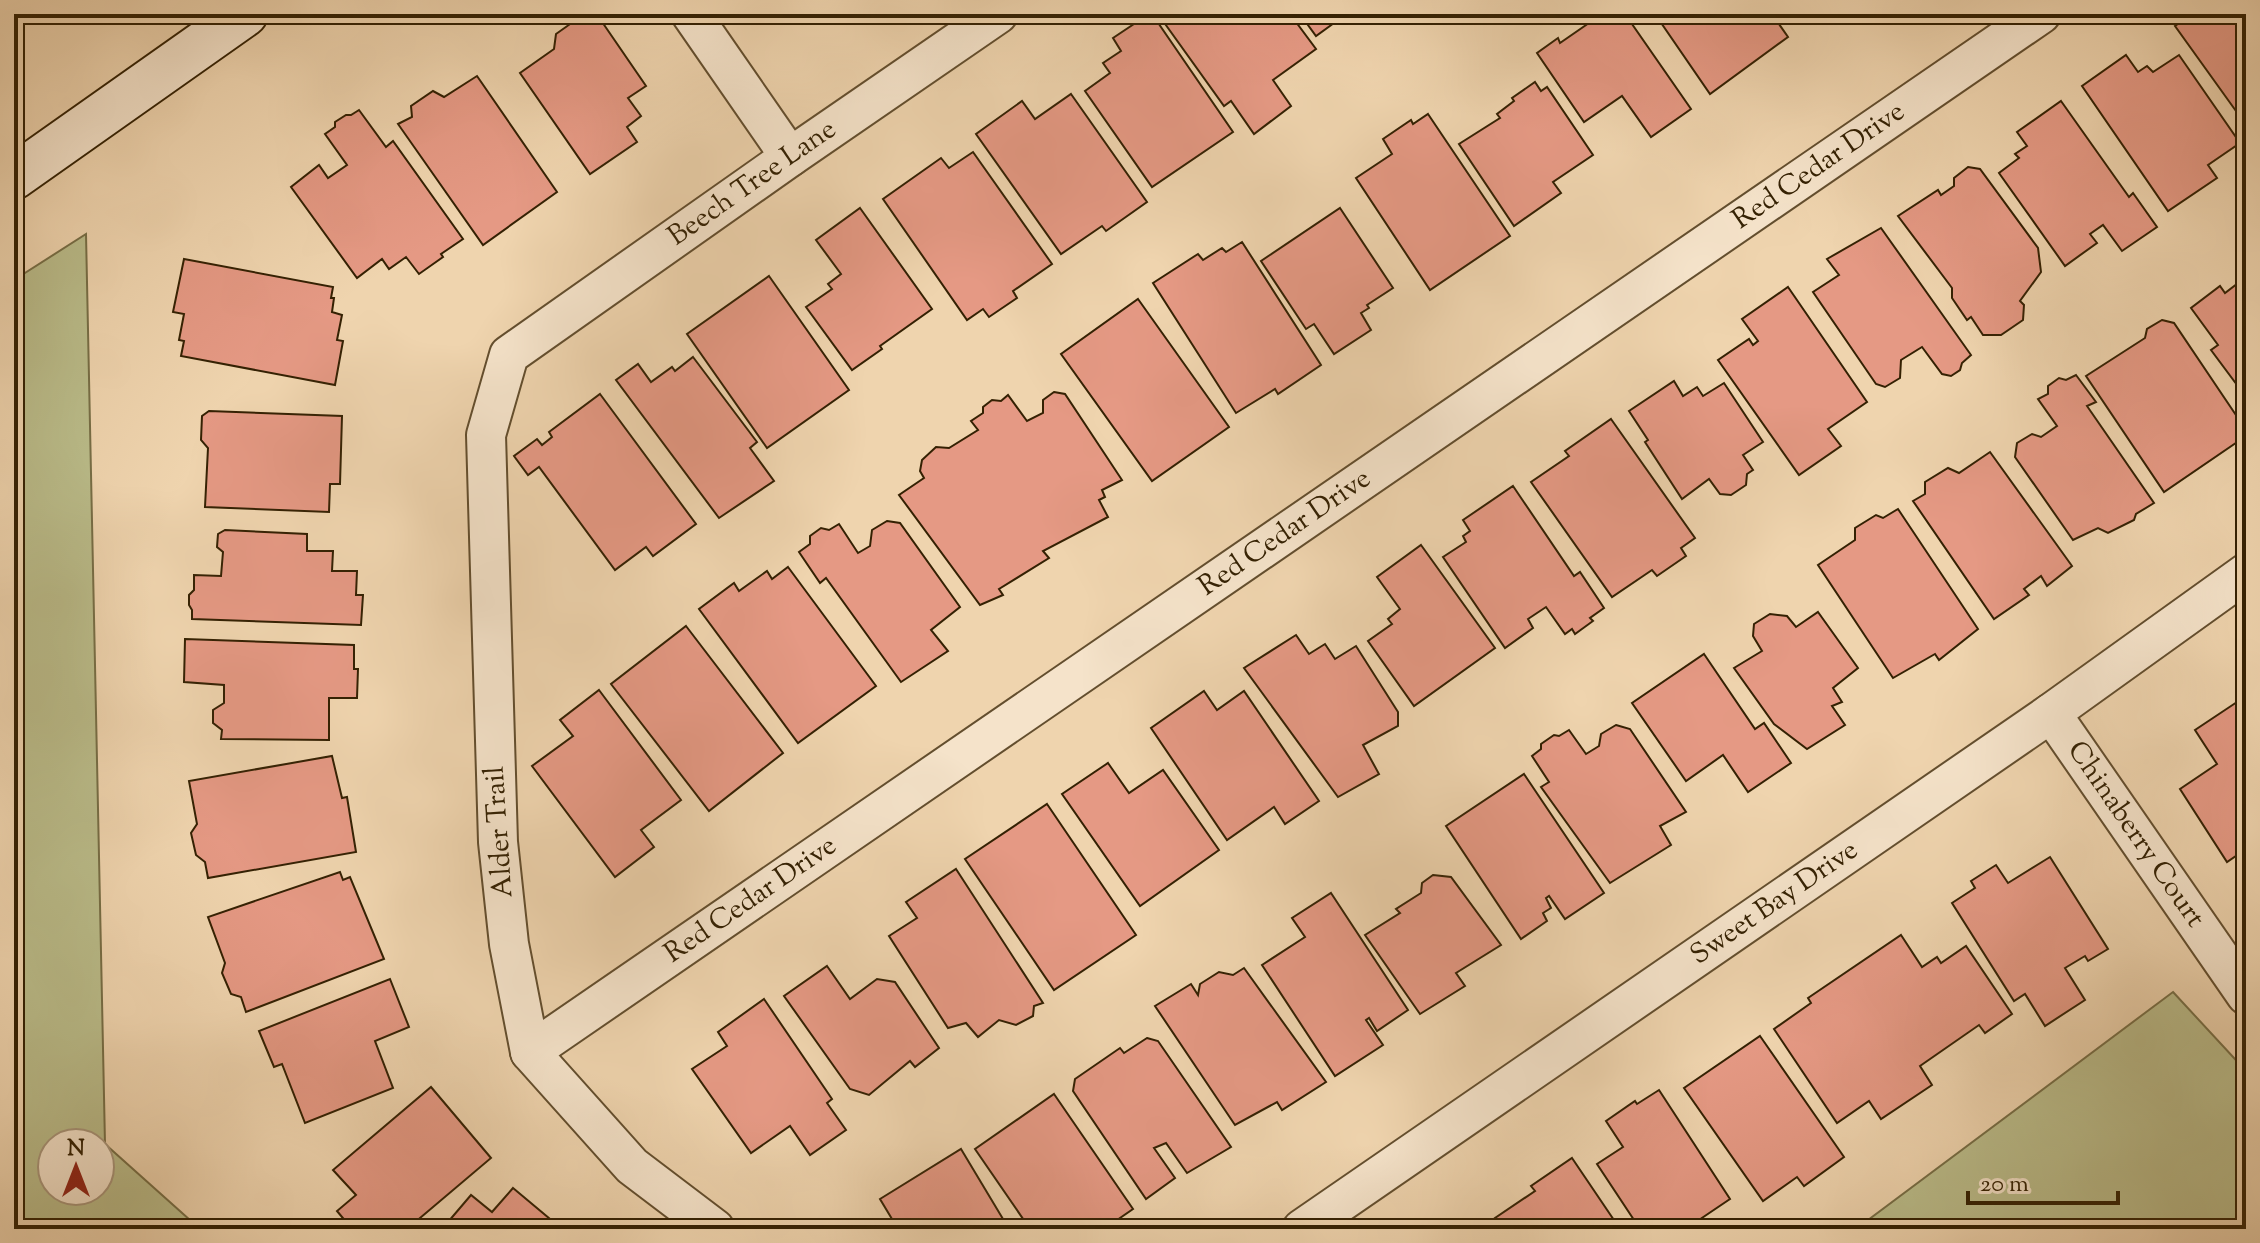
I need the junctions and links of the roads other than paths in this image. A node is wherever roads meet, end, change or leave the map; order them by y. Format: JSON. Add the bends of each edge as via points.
{"nodes":[{"id":1,"x":245,"y":14,"type":"edge"},
{"id":2,"x":691,"y":14,"type":"edge"},
{"id":3,"x":998,"y":14,"type":"edge"},
{"id":4,"x":2041,"y":14,"type":"edge"},
{"id":5,"x":790,"y":157,"type":"junction"},
{"id":6,"x":14,"y":177,"type":"edge"},
{"id":7,"x":509,"y":355,"type":"joint"},
{"id":8,"x":2246,"y":573,"type":"edge"},
{"id":9,"x":2051,"y":713,"type":"junction"},
{"id":10,"x":2246,"y":995,"type":"edge"},
{"id":11,"x":530,"y":1052,"type":"junction"},
{"id":12,"x":715,"y":1229,"type":"edge"},
{"id":13,"x":1302,"y":1229,"type":"edge"}],
"edges":[{"from":1,"to":6,"type":"main road"},
{"from":2,"to":5,"type":"street"},
{"from":3,"to":5,"type":"street","name":"Beech Tree Lane"},
{"from":4,"to":11,"type":"street","name":"Red Cedar Drive"},
{"from":5,"to":7,"type":"street","name":"Beech Tree Lane"},
{"from":7,"to":11,"type":"street","name":"Alder Trail","via":[[486,435],[497,826],[509,944]]},
{"from":8,"to":9,"type":"street","name":"Sweet Bay Drive"},
{"from":9,"to":10,"type":"street","name":"Chinaberry Court"},
{"from":9,"to":13,"type":"street","name":"Sweet Bay Drive"},
{"from":11,"to":12,"type":"street","via":[[632,1166]]}]}
